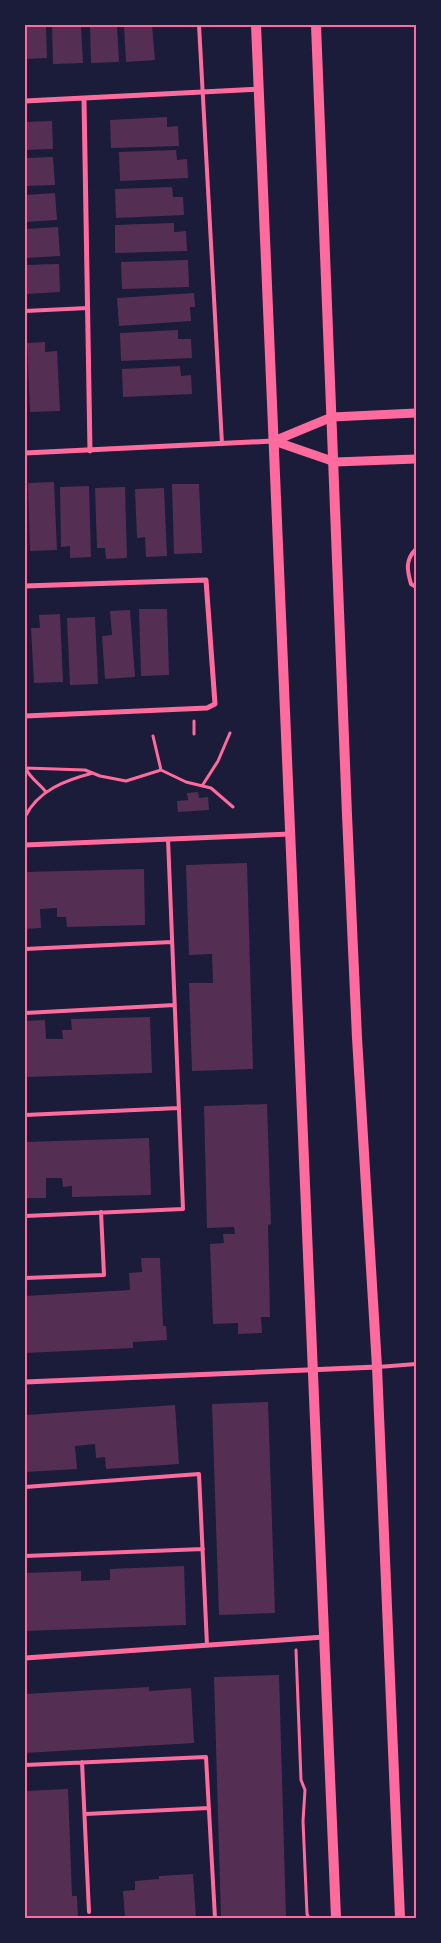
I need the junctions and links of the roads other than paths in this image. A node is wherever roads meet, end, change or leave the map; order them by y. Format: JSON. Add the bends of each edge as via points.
{"nodes":[{"id":1,"x":199,"y":25,"type":"edge"},
{"id":2,"x":256,"y":25,"type":"edge"},
{"id":3,"x":316,"y":25,"type":"edge"},
{"id":4,"x":259,"y":88,"type":"junction"},
{"id":5,"x":203,"y":92,"type":"junction"},
{"id":6,"x":84,"y":99,"type":"junction"},
{"id":7,"x":25,"y":101,"type":"edge"},
{"id":8,"x":88,"y":308,"type":"junction"},
{"id":9,"x":25,"y":311,"type":"edge"},
{"id":10,"x":416,"y":413,"type":"edge"},
{"id":11,"x":332,"y":416,"type":"junction"},
{"id":12,"x":274,"y":441,"type":"junction"},
{"id":13,"x":222,"y":444,"type":"junction"},
{"id":14,"x":90,"y":451,"type":"junction"},
{"id":15,"x":25,"y":454,"type":"edge"},
{"id":16,"x":416,"y":459,"type":"edge"},
{"id":17,"x":335,"y":462,"type":"junction"},
{"id":18,"x":416,"y":549,"type":"edge"},
{"id":19,"x":25,"y":586,"type":"edge"},
{"id":20,"x":416,"y":587,"type":"edge"},
{"id":21,"x":25,"y":716,"type":"edge"},
{"id":22,"x":290,"y":834,"type":"junction"},
{"id":23,"x":168,"y":839,"type":"junction"},
{"id":24,"x":25,"y":845,"type":"edge"},
{"id":25,"x":172,"y":942,"type":"junction"},
{"id":26,"x":25,"y":949,"type":"edge"},
{"id":27,"x":175,"y":1005,"type":"junction"},
{"id":28,"x":25,"y":1013,"type":"edge"},
{"id":29,"x":179,"y":1108,"type":"junction"},
{"id":30,"x":25,"y":1115,"type":"edge"},
{"id":31,"x":101,"y":1212,"type":"junction"},
{"id":32,"x":25,"y":1216,"type":"edge"},
{"id":33,"x":25,"y":1278,"type":"edge"},
{"id":34,"x":416,"y":1364,"type":"edge"},
{"id":35,"x":378,"y":1367,"type":"junction"},
{"id":36,"x":313,"y":1370,"type":"junction"},
{"id":37,"x":25,"y":1382,"type":"edge"},
{"id":38,"x":25,"y":1487,"type":"edge"},
{"id":39,"x":203,"y":1549,"type":"junction"},
{"id":40,"x":25,"y":1556,"type":"edge"},
{"id":41,"x":324,"y":1637,"type":"junction"},
{"id":42,"x":207,"y":1645,"type":"junction"},
{"id":43,"x":25,"y":1658,"type":"edge"},
{"id":44,"x":82,"y":1762,"type":"junction"},
{"id":45,"x":25,"y":1765,"type":"edge"},
{"id":46,"x":209,"y":1808,"type":"junction"},
{"id":47,"x":85,"y":1814,"type":"junction"},
{"id":48,"x":90,"y":1912,"type":"dead end"},
{"id":49,"x":215,"y":1918,"type":"edge"},
{"id":50,"x":336,"y":1918,"type":"edge"},
{"id":51,"x":400,"y":1918,"type":"edge"}],
"edges":[{"from":1,"to":5,"type":"lane"},
{"from":2,"to":4,"type":"main road"},
{"from":3,"to":11,"type":"main road"},
{"from":4,"to":5,"type":"street"},
{"from":4,"to":12,"type":"main road"},
{"from":5,"to":6,"type":"street"},
{"from":5,"to":13,"type":"lane"},
{"from":6,"to":7,"type":"street"},
{"from":6,"to":8,"type":"street"},
{"from":8,"to":9,"type":"lane"},
{"from":8,"to":14,"type":"street"},
{"from":10,"to":11,"type":"street"},
{"from":11,"to":12,"type":"street"},
{"from":11,"to":17,"type":"main road"},
{"from":12,"to":13,"type":"street"},
{"from":12,"to":17,"type":"street"},
{"from":12,"to":22,"type":"main road"},
{"from":13,"to":14,"type":"street"},
{"from":14,"to":15,"type":"street"},
{"from":16,"to":17,"type":"street"},
{"from":17,"to":35,"type":"main road","via":[[357,1028]]},
{"from":18,"to":20,"type":"lane","via":[[408,557],[407,572],[411,584]]},
{"from":19,"to":21,"type":"street","via":[[206,580],[215,704],[207,708]]},
{"from":22,"to":23,"type":"street"},
{"from":22,"to":36,"type":"main road"},
{"from":23,"to":24,"type":"street"},
{"from":23,"to":25,"type":"lane"},
{"from":25,"to":26,"type":"lane"},
{"from":25,"to":27,"type":"lane"},
{"from":27,"to":28,"type":"lane"},
{"from":27,"to":29,"type":"lane"},
{"from":29,"to":30,"type":"lane"},
{"from":29,"to":31,"type":"lane","via":[[183,1209]]},
{"from":31,"to":32,"type":"lane"},
{"from":31,"to":33,"type":"lane","via":[[104,1275]]},
{"from":34,"to":35,"type":"lane"},
{"from":35,"to":36,"type":"street"},
{"from":35,"to":51,"type":"main road"},
{"from":36,"to":37,"type":"street"},
{"from":36,"to":41,"type":"main road"},
{"from":38,"to":39,"type":"lane","via":[[200,1474]]},
{"from":39,"to":40,"type":"lane"},
{"from":39,"to":42,"type":"lane"},
{"from":41,"to":42,"type":"street"},
{"from":41,"to":50,"type":"main road"},
{"from":42,"to":43,"type":"street"},
{"from":44,"to":45,"type":"lane"},
{"from":44,"to":46,"type":"lane","via":[[206,1756]]},
{"from":44,"to":47,"type":"lane"},
{"from":46,"to":47,"type":"lane"},
{"from":46,"to":49,"type":"lane"},
{"from":47,"to":48,"type":"lane"}]}
